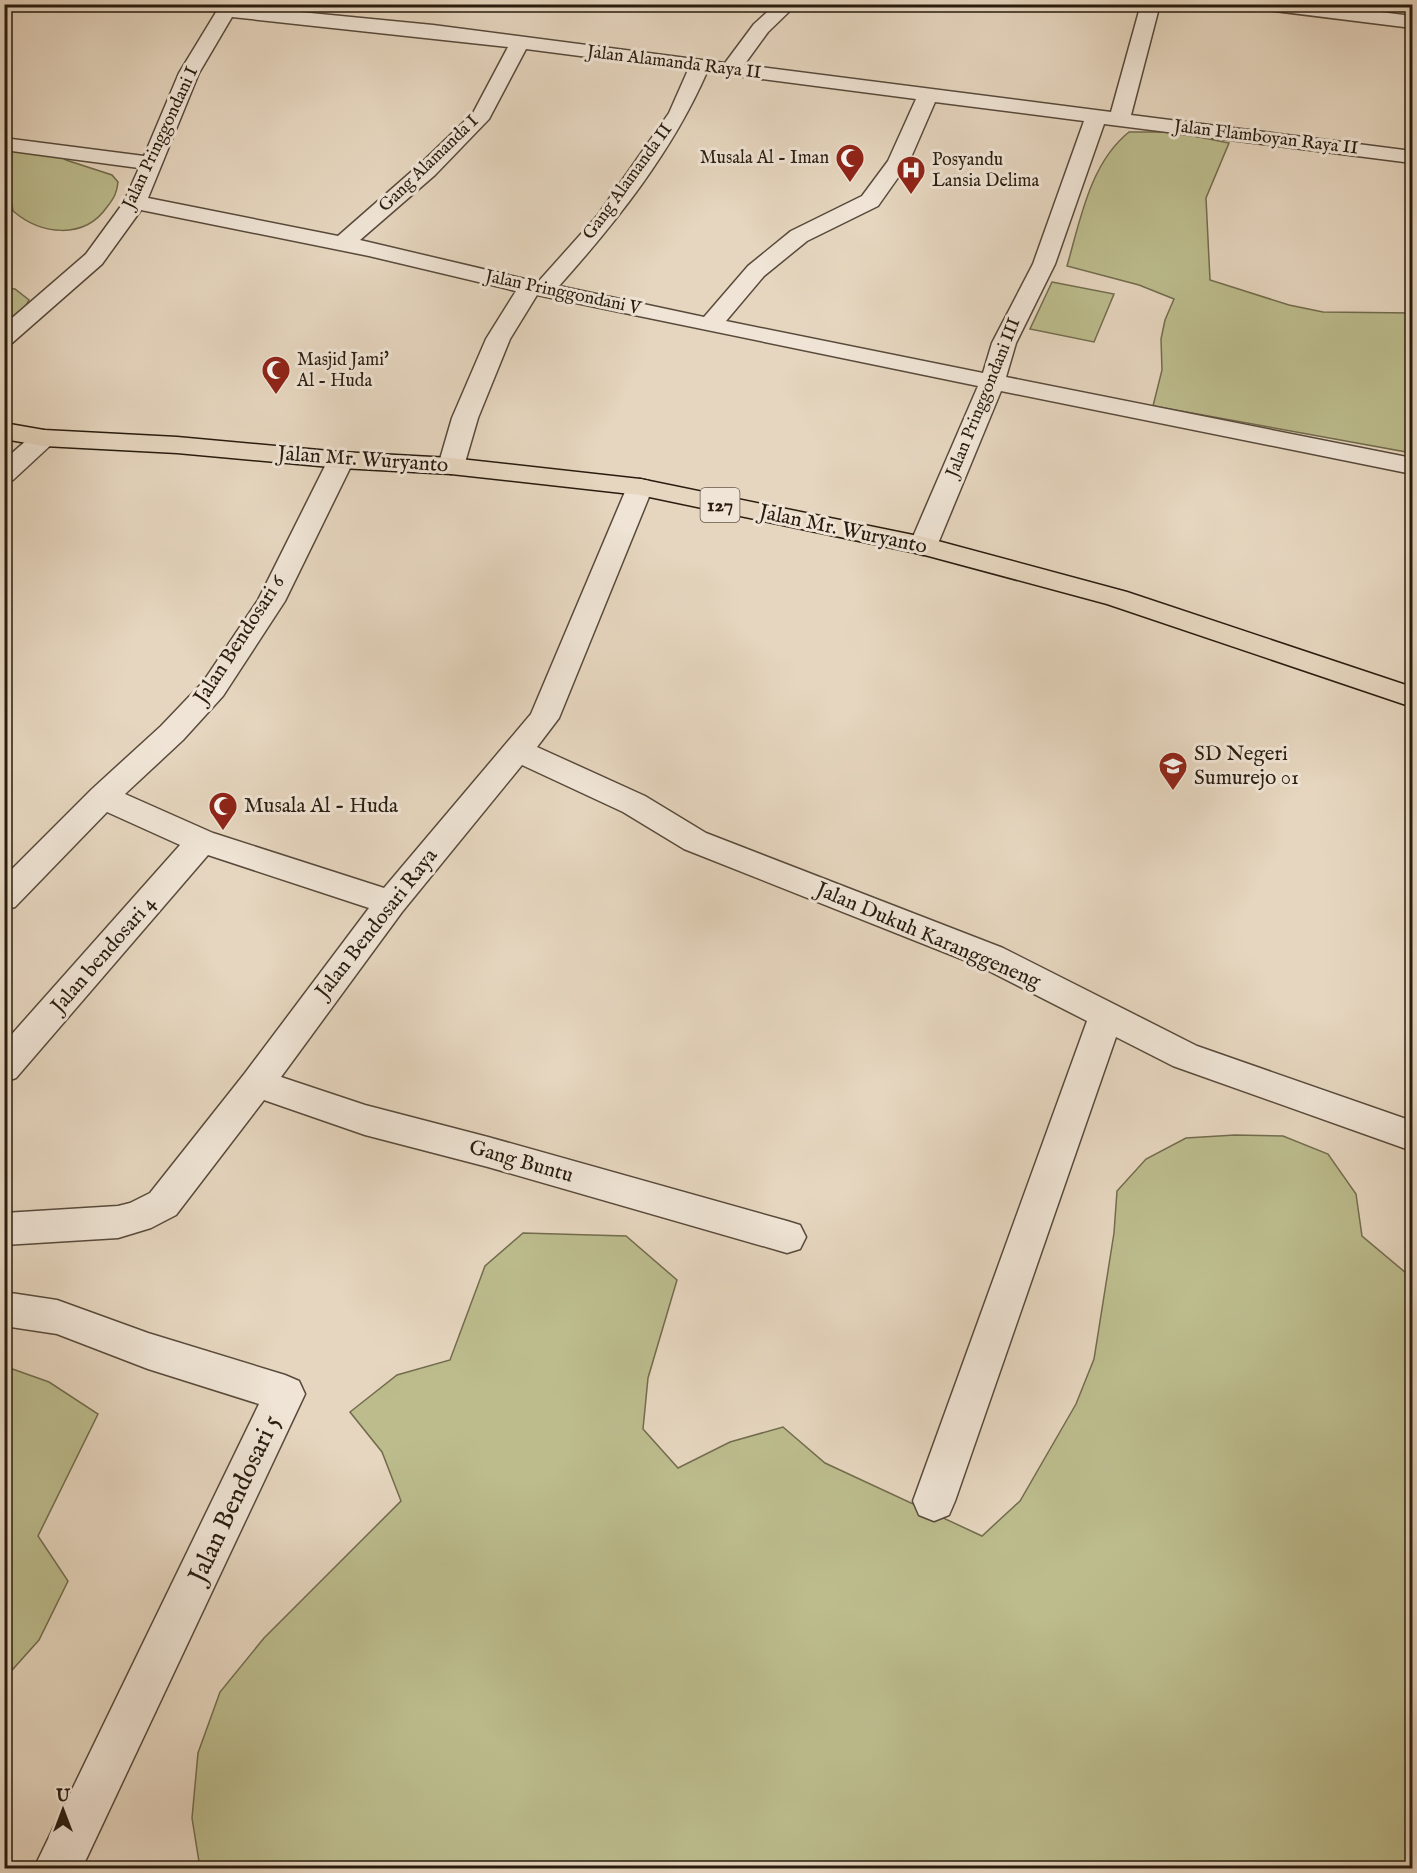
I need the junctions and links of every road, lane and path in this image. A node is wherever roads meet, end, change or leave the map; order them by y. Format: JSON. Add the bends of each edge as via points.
{"nodes":[{"id":1,"x":788,"y":4,"type":"edge"},
{"id":2,"x":1150,"y":4,"type":"edge"},
{"id":3,"x":1267,"y":4,"type":"edge"},
{"id":4,"x":230,"y":8,"type":"edge"},
{"id":5,"x":1413,"y":22,"type":"edge"},
{"id":6,"x":520,"y":43,"type":"junction"},
{"id":7,"x":700,"y":66,"type":"junction"},
{"id":8,"x":730,"y":70,"type":"junction"},
{"id":9,"x":928,"y":95,"type":"junction"},
{"id":10,"x":1107,"y":118,"type":"junction"},
{"id":11,"x":4,"y":144,"type":"edge"},
{"id":12,"x":1413,"y":157,"type":"edge"},
{"id":13,"x":152,"y":163,"type":"junction"},
{"id":14,"x":135,"y":202,"type":"junction"},
{"id":15,"x":342,"y":244,"type":"junction"},
{"id":16,"x":537,"y":288,"type":"junction"},
{"id":17,"x":710,"y":325,"type":"junction"},
{"id":18,"x":4,"y":338,"type":"edge"},
{"id":19,"x":993,"y":381,"type":"junction"},
{"id":20,"x":4,"y":431,"type":"edge"},
{"id":21,"x":44,"y":438,"type":"junction"},
{"id":22,"x":341,"y":460,"type":"junction"},
{"id":23,"x":451,"y":466,"type":"junction"},
{"id":24,"x":1413,"y":466,"type":"edge"},
{"id":25,"x":4,"y":474,"type":"edge"},
{"id":26,"x":640,"y":487,"type":"junction"},
{"id":27,"x":923,"y":546,"type":"junction"},
{"id":28,"x":1413,"y":697,"type":"edge"},
{"id":29,"x":516,"y":750,"type":"junction"},
{"id":30,"x":103,"y":797,"type":"junction"},
{"id":31,"x":202,"y":841,"type":"junction"},
{"id":32,"x":4,"y":898,"type":"edge"},
{"id":33,"x":391,"y":903,"type":"junction"},
{"id":34,"x":1106,"y":1015,"type":"junction"},
{"id":35,"x":4,"y":1068,"type":"edge"},
{"id":36,"x":257,"y":1083,"type":"junction"},
{"id":37,"x":1413,"y":1136,"type":"edge"},
{"id":38,"x":4,"y":1229,"type":"edge"},
{"id":39,"x":787,"y":1237,"type":"dead end"},
{"id":40,"x":4,"y":1309,"type":"edge"},
{"id":41,"x":934,"y":1501,"type":"dead end"},
{"id":42,"x":58,"y":1869,"type":"edge"}],
"edges":[{"from":1,"to":8,"type":"street","via":[[761,28]]},
{"from":2,"to":10,"type":"street","name":"Jalan Pringgondani III"},
{"from":3,"to":5,"type":"street"},
{"from":4,"to":6,"type":"street","name":"Jalan Alamanda Raya II"},
{"from":4,"to":13,"type":"street","name":"Jalan Pringgondani I","via":[[189,73]]},
{"from":6,"to":7,"type":"street","name":"Jalan Alamanda Raya II"},
{"from":6,"to":15,"type":"street","name":"Gang Alamanda I","via":[[482,115],[427,170]]},
{"from":7,"to":8,"type":"street","name":"Jalan Alamanda Raya II"},
{"from":7,"to":16,"type":"street","name":"Gang Alamanda II","via":[[678,113],[605,221]]},
{"from":8,"to":9,"type":"street","name":"Jalan Alamanda Raya II"},
{"from":9,"to":10,"type":"street","name":"Jalan Alamanda Raya II"},
{"from":9,"to":17,"type":"street","via":[[898,162],[870,201],[799,236],[756,271]]},
{"from":10,"to":12,"type":"street","name":"Jalan Flamboyan Raya II"},
{"from":10,"to":19,"type":"street","name":"Jalan Pringgondani III","via":[[1044,264],[1004,343]]},
{"from":11,"to":13,"type":"street"},
{"from":13,"to":14,"type":"street","name":"Jalan Pringgondani I"},
{"from":14,"to":15,"type":"street","name":"Jalan Pringgondani V"},
{"from":14,"to":18,"type":"street","name":"Jalan Pringgondani I","via":[[94,259]]},
{"from":15,"to":16,"type":"street","name":"Jalan Pringgondani V"},
{"from":16,"to":17,"type":"street","name":"Jalan Pringgondani V"},
{"from":16,"to":23,"type":"street","name":"Gang Alamanda II","via":[[498,339],[465,418]]},
{"from":17,"to":19,"type":"street","name":"Jalan Pringgondani V"},
{"from":19,"to":24,"type":"street","name":"Jalan Pringgondani V"},
{"from":19,"to":27,"type":"street","name":"Jalan Pringgondani III"},
{"from":20,"to":21,"type":"main road","name":"Jalan Mr. Wuryanto","number":"127"},
{"from":21,"to":22,"type":"main road","name":"Jalan Mr. Wuryanto","number":"127"},
{"from":21,"to":25,"type":"street"},
{"from":22,"to":23,"type":"main road","name":"Jalan Mr. Wuryanto","number":"127"},
{"from":22,"to":30,"type":"street","name":"Jalan Bendosari 6","via":[[271,601],[213,689]]},
{"from":23,"to":26,"type":"main road","name":"Jalan Mr. Wuryanto","number":"127"},
{"from":26,"to":27,"type":"main road","name":"Jalan Mr. Wuryanto","number":"127"},
{"from":26,"to":29,"type":"street","name":"Jalan Bendosari Raya","via":[[544,718]]},
{"from":27,"to":28,"type":"main road","name":"Jalan Mr. Wuryanto","number":"127","via":[[1117,598]]},
{"from":29,"to":33,"type":"street","name":"Jalan Bendosari Raya"},
{"from":29,"to":34,"type":"street","name":"Jalan Dukuh Karanggeneng","via":[[634,804],[694,841],[991,957]]},
{"from":30,"to":31,"type":"street"},
{"from":30,"to":32,"type":"street","name":"Jalan Bendosari 6"},
{"from":31,"to":33,"type":"street"},
{"from":31,"to":35,"type":"street","name":"Jalan bendosari 4"},
{"from":33,"to":36,"type":"street","name":"Jalan Bendosari Raya"},
{"from":34,"to":37,"type":"street","name":"Jalan Dukuh Karanggeneng","via":[[1185,1056]]},
{"from":34,"to":41,"type":"street"},
{"from":36,"to":38,"type":"street","name":"Jalan Bendosari Raya","via":[[164,1204],[118,1222]]},
{"from":36,"to":39,"type":"street","name":"Gang Buntu","via":[[365,1120]]},
{"from":40,"to":42,"type":"street","name":"Jalan Bendosari 5","via":[[57,1317],[148,1352],[285,1394]]}]}
